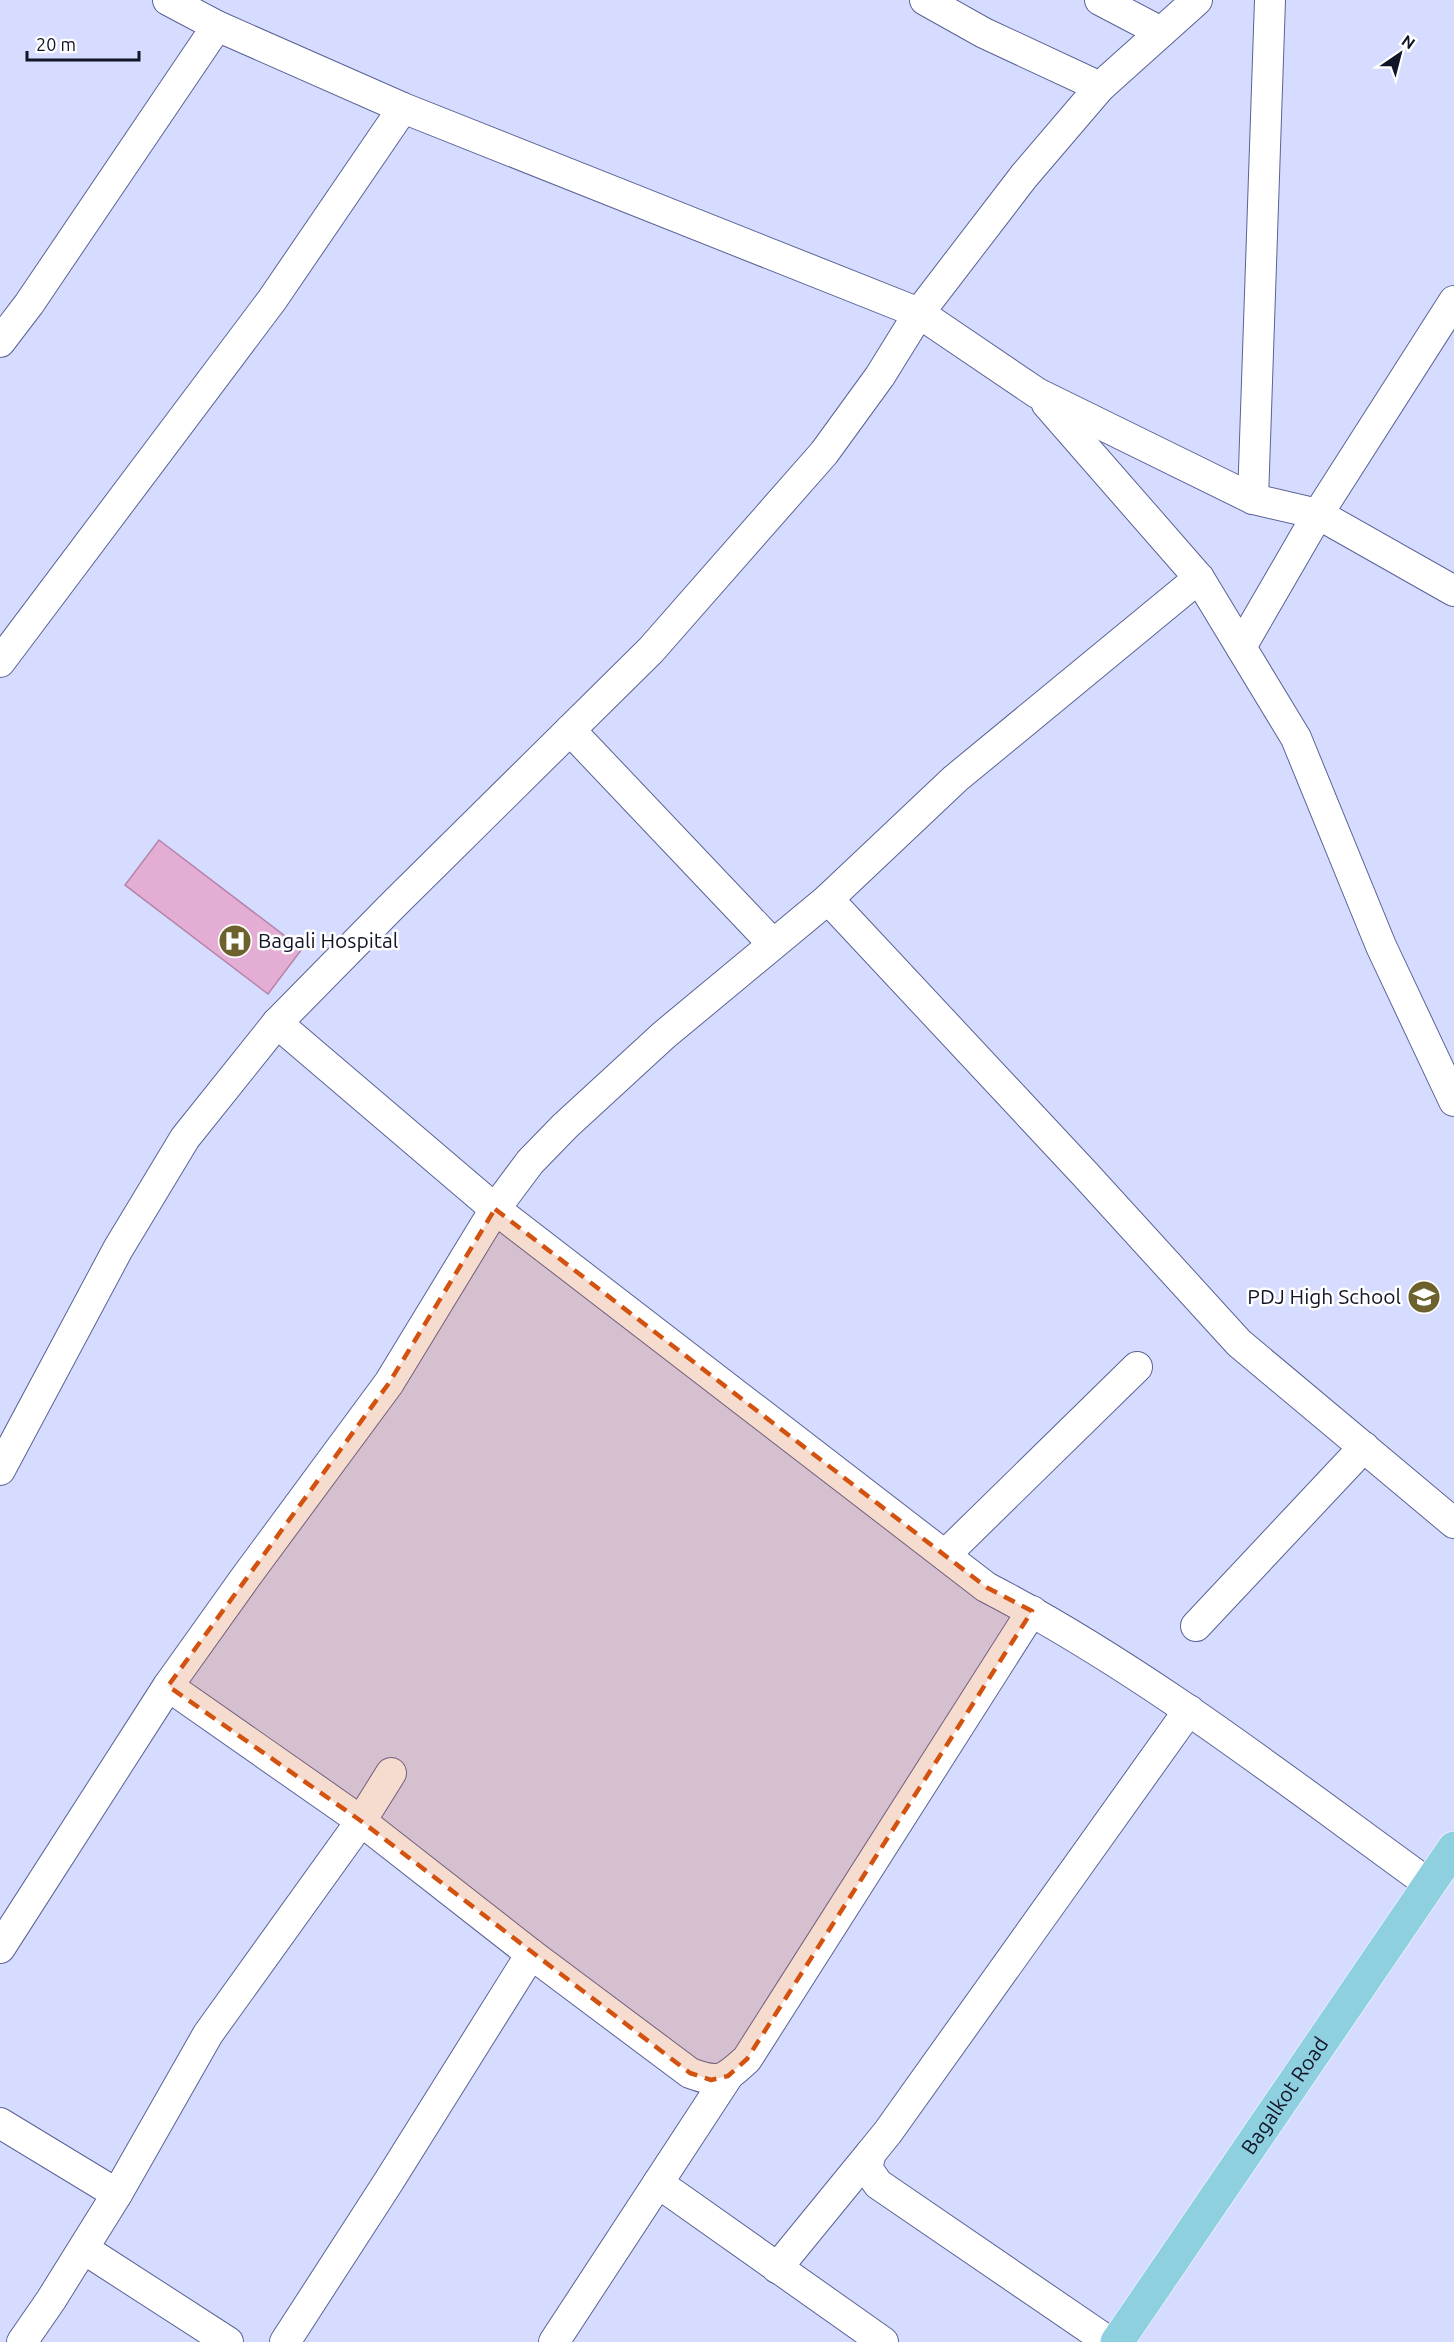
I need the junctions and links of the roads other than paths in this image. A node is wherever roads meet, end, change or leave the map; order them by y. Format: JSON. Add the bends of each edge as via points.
{"nodes":[{"id":1,"x":168,"y":0,"type":"edge"},
{"id":2,"x":926,"y":0,"type":"edge"},
{"id":3,"x":1100,"y":0,"type":"edge"},
{"id":4,"x":1197,"y":0,"type":"edge"},
{"id":5,"x":1270,"y":0,"type":"edge"},
{"id":6,"x":216,"y":26,"type":"junction"},
{"id":7,"x":1161,"y":32,"type":"junction"},
{"id":8,"x":1100,"y":87,"type":"junction"},
{"id":9,"x":403,"y":108,"type":"junction"},
{"id":10,"x":1454,"y":301,"type":"edge"},
{"id":11,"x":919,"y":313,"type":"junction"},
{"id":12,"x":0,"y":342,"type":"edge"},
{"id":13,"x":1037,"y":393,"type":"junction"},
{"id":14,"x":1253,"y":499,"type":"junction"},
{"id":15,"x":1317,"y":514,"type":"junction"},
{"id":16,"x":1199,"y":578,"type":"junction"},
{"id":17,"x":1454,"y":591,"type":"edge"},
{"id":18,"x":1241,"y":647,"type":"junction"},
{"id":19,"x":0,"y":662,"type":"edge"},
{"id":20,"x":570,"y":730,"type":"junction"},
{"id":21,"x":828,"y":899,"type":"junction"},
{"id":22,"x":773,"y":944,"type":"junction"},
{"id":23,"x":277,"y":1023,"type":"junction"},
{"id":24,"x":1454,"y":1101,"type":"edge"},
{"id":25,"x":495,"y":1209,"type":"junction"},
{"id":26,"x":1137,"y":1367,"type":"dead end"},
{"id":27,"x":1364,"y":1448,"type":"junction"},
{"id":28,"x":0,"y":1470,"type":"edge"},
{"id":29,"x":1454,"y":1523,"type":"edge"},
{"id":30,"x":945,"y":1555,"type":"junction"},
{"id":31,"x":1032,"y":1611,"type":"junction"},
{"id":32,"x":1196,"y":1626,"type":"dead end"},
{"id":33,"x":168,"y":1686,"type":"junction"},
{"id":34,"x":1189,"y":1710,"type":"junction"},
{"id":35,"x":391,"y":1773,"type":"dead end"},
{"id":36,"x":361,"y":1821,"type":"junction"},
{"id":37,"x":1454,"y":1848,"type":"edge"},
{"id":38,"x":1429,"y":1884,"type":"junction"},
{"id":39,"x":0,"y":1948,"type":"edge"},
{"id":40,"x":531,"y":1954,"type":"junction"},
{"id":41,"x":728,"y":2076,"type":"junction"},
{"id":42,"x":0,"y":2123,"type":"edge"},
{"id":43,"x":871,"y":2153,"type":"junction"},
{"id":44,"x":658,"y":2183,"type":"junction"},
{"id":45,"x":117,"y":2194,"type":"junction"},
{"id":46,"x":84,"y":2249,"type":"junction"},
{"id":47,"x":777,"y":2268,"type":"junction"},
{"id":48,"x":22,"y":2342,"type":"edge"},
{"id":49,"x":228,"y":2342,"type":"edge"},
{"id":50,"x":285,"y":2342,"type":"edge"},
{"id":51,"x":554,"y":2342,"type":"edge"},
{"id":52,"x":883,"y":2342,"type":"edge"},
{"id":53,"x":1109,"y":2342,"type":"edge"},
{"id":54,"x":1117,"y":2342,"type":"edge"}],
"edges":[{"from":1,"to":6,"type":"street"},
{"from":2,"to":8,"type":"street","via":[[984,33]]},
{"from":3,"to":7,"type":"street"},
{"from":4,"to":7,"type":"street"},
{"from":5,"to":14,"type":"street"},
{"from":6,"to":9,"type":"street"},
{"from":6,"to":12,"type":"street"},
{"from":7,"to":8,"type":"street"},
{"from":8,"to":11,"type":"street","via":[[1024,176]]},
{"from":9,"to":11,"type":"street"},
{"from":9,"to":19,"type":"street","via":[[272,300]]},
{"from":10,"to":15,"type":"street"},
{"from":11,"to":13,"type":"street"},
{"from":11,"to":20,"type":"street","via":[[880,376],[824,453],[651,650]]},
{"from":13,"to":14,"type":"street"},
{"from":13,"to":16,"type":"street"},
{"from":14,"to":15,"type":"street"},
{"from":15,"to":17,"type":"street"},
{"from":15,"to":18,"type":"street"},
{"from":16,"to":18,"type":"street"},
{"from":16,"to":21,"type":"street","via":[[955,778]]},
{"from":18,"to":24,"type":"street","via":[[1296,738],[1381,946]]},
{"from":20,"to":22,"type":"street"},
{"from":20,"to":23,"type":"street"},
{"from":21,"to":22,"type":"street"},
{"from":21,"to":27,"type":"street","via":[[1239,1342]]},
{"from":22,"to":25,"type":"street","via":[[664,1035],[565,1126],[530,1162]]},
{"from":23,"to":25,"type":"street"},
{"from":23,"to":28,"type":"street","via":[[185,1138],[118,1250]]},
{"from":25,"to":30,"type":"street"},
{"from":25,"to":33,"type":"street","via":[[389,1383]]},
{"from":26,"to":30,"type":"street"},
{"from":27,"to":29,"type":"street"},
{"from":27,"to":32,"type":"street"},
{"from":30,"to":31,"type":"street","via":[[986,1587]]},
{"from":31,"to":34,"type":"street"},
{"from":31,"to":41,"type":"street","via":[[747,2060]]},
{"from":33,"to":36,"type":"street"},
{"from":33,"to":39,"type":"street"},
{"from":34,"to":38,"type":"street"},
{"from":34,"to":43,"type":"street"},
{"from":35,"to":36,"type":"street"},
{"from":36,"to":40,"type":"street"},
{"from":36,"to":45,"type":"street","via":[[208,2034]]},
{"from":37,"to":38,"type":"main road","name":"Bagalkot Road"},
{"from":38,"to":54,"type":"main road","name":"Bagalkot Road"},
{"from":40,"to":41,"type":"street","via":[[690,2073],[711,2080]]},
{"from":40,"to":50,"type":"street"},
{"from":41,"to":44,"type":"street"},
{"from":42,"to":45,"type":"street"},
{"from":43,"to":47,"type":"street"},
{"from":43,"to":53,"type":"street","via":[[867,2168],[878,2184]]},
{"from":44,"to":47,"type":"street"},
{"from":44,"to":51,"type":"street"},
{"from":45,"to":46,"type":"street"},
{"from":46,"to":48,"type":"street"},
{"from":46,"to":49,"type":"street"},
{"from":47,"to":52,"type":"street"}]}
